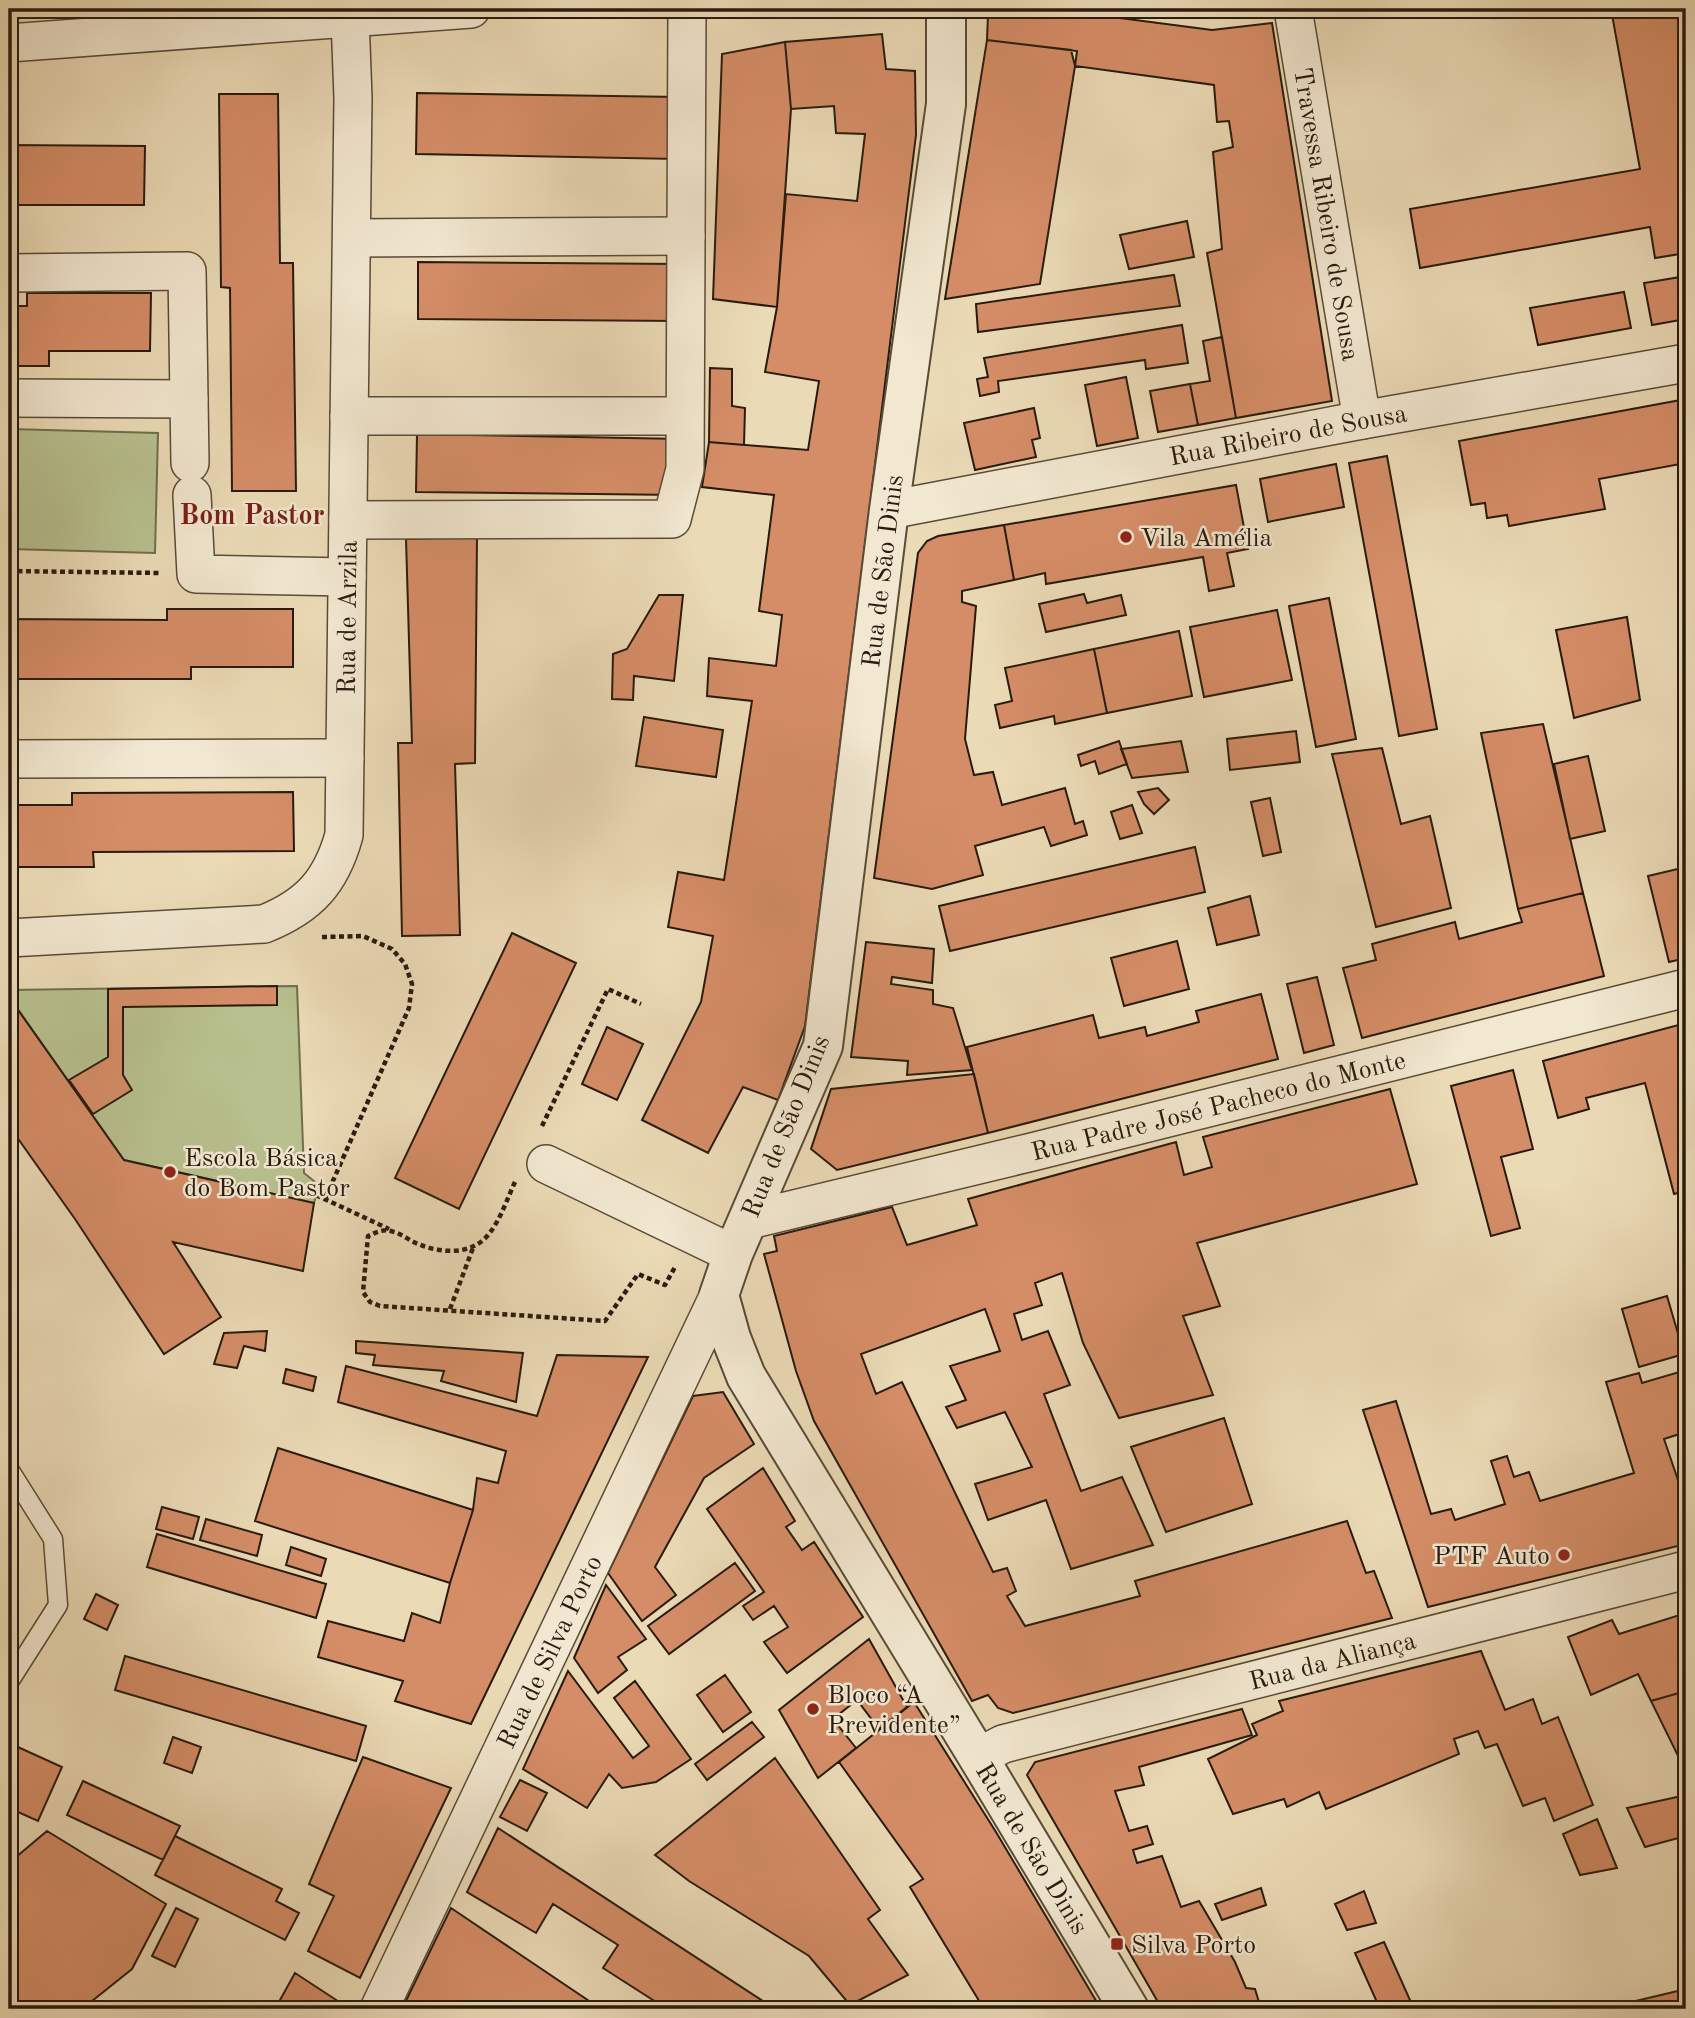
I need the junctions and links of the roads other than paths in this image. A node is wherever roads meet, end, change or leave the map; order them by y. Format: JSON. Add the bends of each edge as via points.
{"nodes":[{"id":1,"x":471,"y":9,"type":"edge"},
{"id":2,"x":687,"y":9,"type":"edge"},
{"id":3,"x":946,"y":9,"type":"edge"},
{"id":4,"x":1293,"y":9,"type":"edge"},
{"id":5,"x":350,"y":18,"type":"junction"},
{"id":6,"x":9,"y":43,"type":"edge"},
{"id":7,"x":686,"y":236,"type":"junction"},
{"id":8,"x":352,"y":238,"type":"junction"},
{"id":9,"x":9,"y":273,"type":"edge"},
{"id":10,"x":1686,"y":363,"type":"edge"},
{"id":11,"x":9,"y":398,"type":"edge"},
{"id":12,"x":189,"y":399,"type":"junction"},
{"id":13,"x":349,"y":416,"type":"junction"},
{"id":14,"x":684,"y":416,"type":"junction"},
{"id":15,"x":1362,"y":420,"type":"junction"},
{"id":16,"x":890,"y":510,"type":"junction"},
{"id":17,"x":348,"y":520,"type":"junction"},
{"id":18,"x":347,"y":577,"type":"junction"},
{"id":19,"x":345,"y":758,"type":"junction"},
{"id":20,"x":9,"y":759,"type":"edge"},
{"id":21,"x":9,"y":938,"type":"edge"},
{"id":22,"x":1686,"y":988,"type":"edge"},
{"id":23,"x":537,"y":1160,"type":"road end"},
{"id":24,"x":749,"y":1220,"type":"junction"},
{"id":25,"x":733,"y":1254,"type":"junction"},
{"id":26,"x":719,"y":1295,"type":"junction"},
{"id":27,"x":9,"y":1469,"type":"edge"},
{"id":28,"x":1686,"y":1570,"type":"edge"},
{"id":29,"x":9,"y":1682,"type":"edge"},
{"id":30,"x":978,"y":1757,"type":"junction"},
{"id":31,"x":379,"y":2009,"type":"edge"},
{"id":32,"x":1129,"y":2009,"type":"edge"}],
"edges":[{"from":1,"to":5,"type":"street"},
{"from":2,"to":7,"type":"street"},
{"from":3,"to":16,"type":"street","name":"Rua de São Dinis","via":[[946,104]]},
{"from":4,"to":15,"type":"street","name":"Travessa Ribeiro de Sousa"},
{"from":5,"to":6,"type":"street"},
{"from":5,"to":8,"type":"street","name":"Rua de Arzila"},
{"from":7,"to":8,"type":"street"},
{"from":7,"to":14,"type":"street"},
{"from":8,"to":13,"type":"street","name":"Rua de Arzila"},
{"from":9,"to":12,"type":"street","via":[[187,271]]},
{"from":10,"to":15,"type":"street","name":"Rua Ribeiro de Sousa"},
{"from":11,"to":12,"type":"street"},
{"from":12,"to":18,"type":"street","via":[[196,573]]},
{"from":13,"to":14,"type":"street"},
{"from":13,"to":17,"type":"street","name":"Rua de Arzila"},
{"from":14,"to":17,"type":"street","via":[[685,469],[672,519]]},
{"from":15,"to":16,"type":"street","name":"Rua Ribeiro de Sousa"},
{"from":16,"to":24,"type":"street","name":"Rua de São Dinis","via":[[823,1046]]},
{"from":17,"to":18,"type":"street","name":"Rua de Arzila"},
{"from":18,"to":19,"type":"street","name":"Rua de Arzila"},
{"from":19,"to":20,"type":"street"},
{"from":19,"to":21,"type":"street","name":"Rua de Arzila","via":[[344,835],[338,858],[298,909],[254,925]]},
{"from":22,"to":24,"type":"street","name":"Rua Padre José Pacheco do Monte"},
{"from":23,"to":25,"type":"street"},
{"from":24,"to":25,"type":"street","name":"Rua de São Dinis"},
{"from":25,"to":26,"type":"street","name":"Rua de São Dinis"},
{"from":26,"to":30,"type":"street","name":"Rua de São Dinis","via":[[746,1376]]},
{"from":26,"to":31,"type":"street","name":"Rua de Silva Porto"},
{"from":27,"to":29,"type":"lane","via":[[53,1539],[58,1605]]},
{"from":28,"to":30,"type":"street","name":"Rua da Aliança","via":[[1003,1744]]},
{"from":30,"to":32,"type":"street","name":"Rua de São Dinis"}]}
